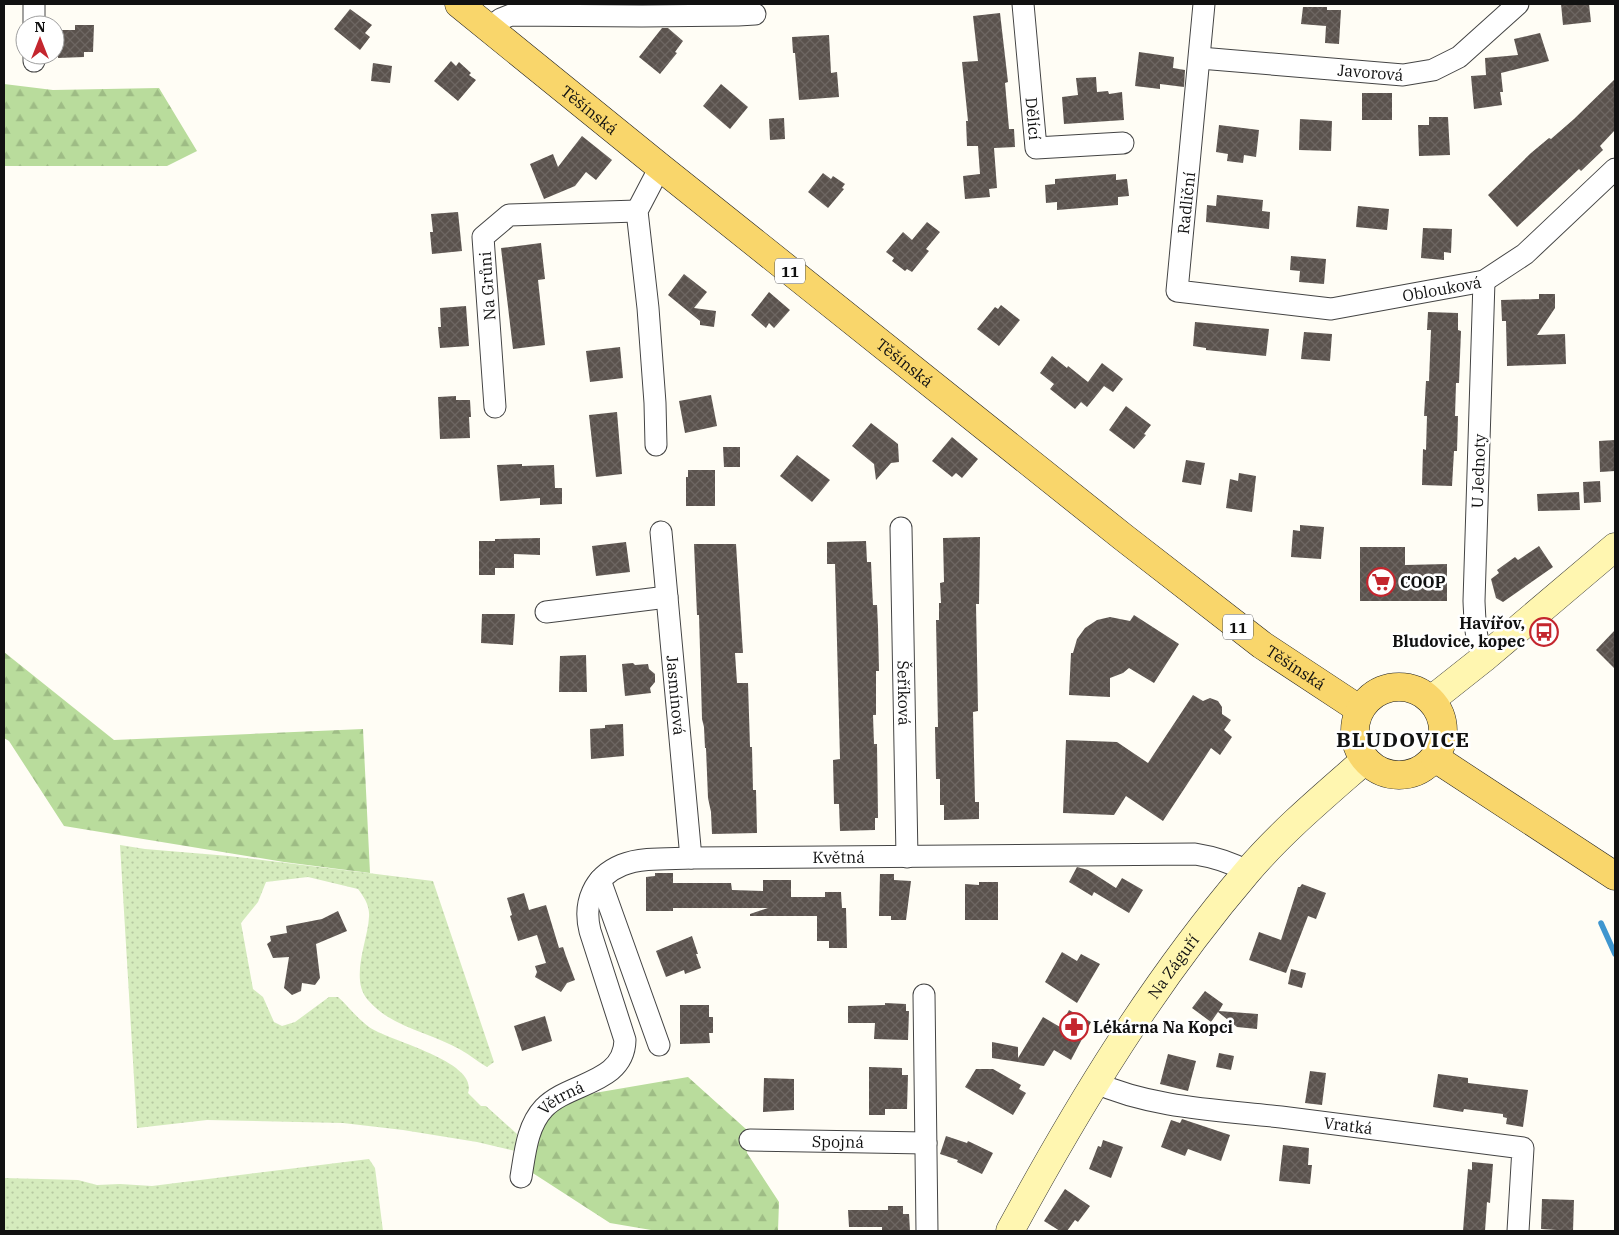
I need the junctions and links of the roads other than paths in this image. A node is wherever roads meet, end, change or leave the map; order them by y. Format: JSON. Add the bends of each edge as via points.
{"nodes":[{"id":1,"x":459,"y":4,"type":"edge"},
{"id":2,"x":1022,"y":4,"type":"edge"},
{"id":3,"x":1204,"y":4,"type":"edge"},
{"id":4,"x":1518,"y":4,"type":"edge"},
{"id":5,"x":755,"y":14,"type":"dead end"},
{"id":6,"x":489,"y":28,"type":"junction"},
{"id":7,"x":1200,"y":58,"type":"junction"},
{"id":8,"x":1123,"y":143,"type":"dead end"},
{"id":9,"x":660,"y":167,"type":"junction"},
{"id":10,"x":1615,"y":169,"type":"edge"},
{"id":11,"x":637,"y":211,"type":"junction"},
{"id":12,"x":1484,"y":281,"type":"junction"},
{"id":13,"x":1288,"y":304,"type":"joint"},
{"id":14,"x":495,"y":407,"type":"dead end"},
{"id":15,"x":656,"y":445,"type":"dead end"},
{"id":16,"x":901,"y":528,"type":"dead end"},
{"id":17,"x":661,"y":532,"type":"dead end"},
{"id":18,"x":1615,"y":546,"type":"edge"},
{"id":19,"x":667,"y":597,"type":"junction"},
{"id":20,"x":546,"y":612,"type":"dead end"},
{"id":21,"x":1484,"y":658,"type":"junction"},
{"id":22,"x":1431,"y":700,"type":"junction"},
{"id":23,"x":1359,"y":709,"type":"junction"},
{"id":24,"x":1435,"y":758,"type":"junction"},
{"id":25,"x":1365,"y":760,"type":"junction"},
{"id":26,"x":907,"y":857,"type":"junction"},
{"id":27,"x":691,"y":858,"type":"junction"},
{"id":28,"x":1248,"y":871,"type":"junction"},
{"id":29,"x":1615,"y":876,"type":"edge"},
{"id":30,"x":600,"y":880,"type":"junction"},
{"id":31,"x":924,"y":995,"type":"dead end"},
{"id":32,"x":626,"y":1040,"type":"joint"},
{"id":33,"x":659,"y":1044,"type":"dead end"},
{"id":34,"x":1094,"y":1082,"type":"junction"},
{"id":35,"x":750,"y":1140,"type":"dead end"},
{"id":36,"x":926,"y":1143,"type":"junction"},
{"id":37,"x":521,"y":1176,"type":"dead end"},
{"id":38,"x":927,"y":1231,"type":"edge"},
{"id":39,"x":1010,"y":1231,"type":"edge"},
{"id":40,"x":1518,"y":1231,"type":"edge"}],
"edges":[{"from":1,"to":6,"type":"main road","name":"Těšínská","number":"11"},
{"from":2,"to":8,"type":"street","name":"Dělící","via":[[1036,148]]},
{"from":3,"to":7,"type":"street","name":"Radliční"},
{"from":4,"to":7,"type":"street","name":"Javorová","via":[[1459,57],[1433,70],[1402,75]]},
{"from":5,"to":6,"type":"street","via":[[511,15]]},
{"from":6,"to":9,"type":"main road","name":"Těšínská","number":"11"},
{"from":7,"to":13,"type":"street","name":"Radliční","via":[[1177,291]]},
{"from":9,"to":11,"type":"street"},
{"from":9,"to":23,"type":"main road","name":"Těšínská","number":"11","via":[[1122,537],[1262,645]]},
{"from":10,"to":12,"type":"street","name":"Oblouková","via":[[1525,254]]},
{"from":11,"to":14,"type":"street","name":"Na Grůni","via":[[509,215],[483,237]]},
{"from":11,"to":15,"type":"street","via":[[648,308]]},
{"from":12,"to":13,"type":"street","name":"Oblouková","via":[[1331,309]]},
{"from":12,"to":21,"type":"street","name":"U Jednoty","via":[[1474,601],[1476,637]]},
{"from":16,"to":26,"type":"street","name":"Šeříková"},
{"from":17,"to":19,"type":"street","name":"Jasmínová"},
{"from":18,"to":21,"type":"street"},
{"from":19,"to":20,"type":"street"},
{"from":19,"to":27,"type":"street","name":"Jasmínová"},
{"from":21,"to":22,"type":"street"},
{"from":22,"to":23,"type":"main road","via":[[1414,689],[1393,687],[1374,694]]},
{"from":22,"to":24,"type":"main road","via":[[1442,718],[1443,739]]},
{"from":23,"to":25,"type":"main road","via":[[1354,723],[1355,743]]},
{"from":24,"to":25,"type":"main road","via":[[1420,770],[1400,776],[1381,772]]},
{"from":24,"to":29,"type":"main road"},
{"from":25,"to":28,"type":"street","name":"Na Záguří","via":[[1286,830]]},
{"from":26,"to":27,"type":"street","name":"Květná"},
{"from":26,"to":28,"type":"street","name":"Květná","via":[[1195,854],[1229,862]]},
{"from":27,"to":30,"type":"street","name":"Květná","via":[[622,865]]},
{"from":28,"to":34,"type":"street","name":"Na Záguří","via":[[1170,969]]},
{"from":30,"to":32,"type":"street","name":"Květná","via":[[589,898],[588,923]]},
{"from":30,"to":33,"type":"street"},
{"from":31,"to":36,"type":"street"},
{"from":32,"to":37,"type":"street","name":"Větrná","via":[[623,1056],[612,1070],[555,1100],[540,1113],[528,1139]]},
{"from":34,"to":39,"type":"street","name":"Na Záguří"},
{"from":34,"to":40,"type":"street","name":"Vratká","via":[[1135,1096],[1194,1107],[1523,1148]]},
{"from":35,"to":36,"type":"street","name":"Spojná"},
{"from":36,"to":38,"type":"street"}]}
